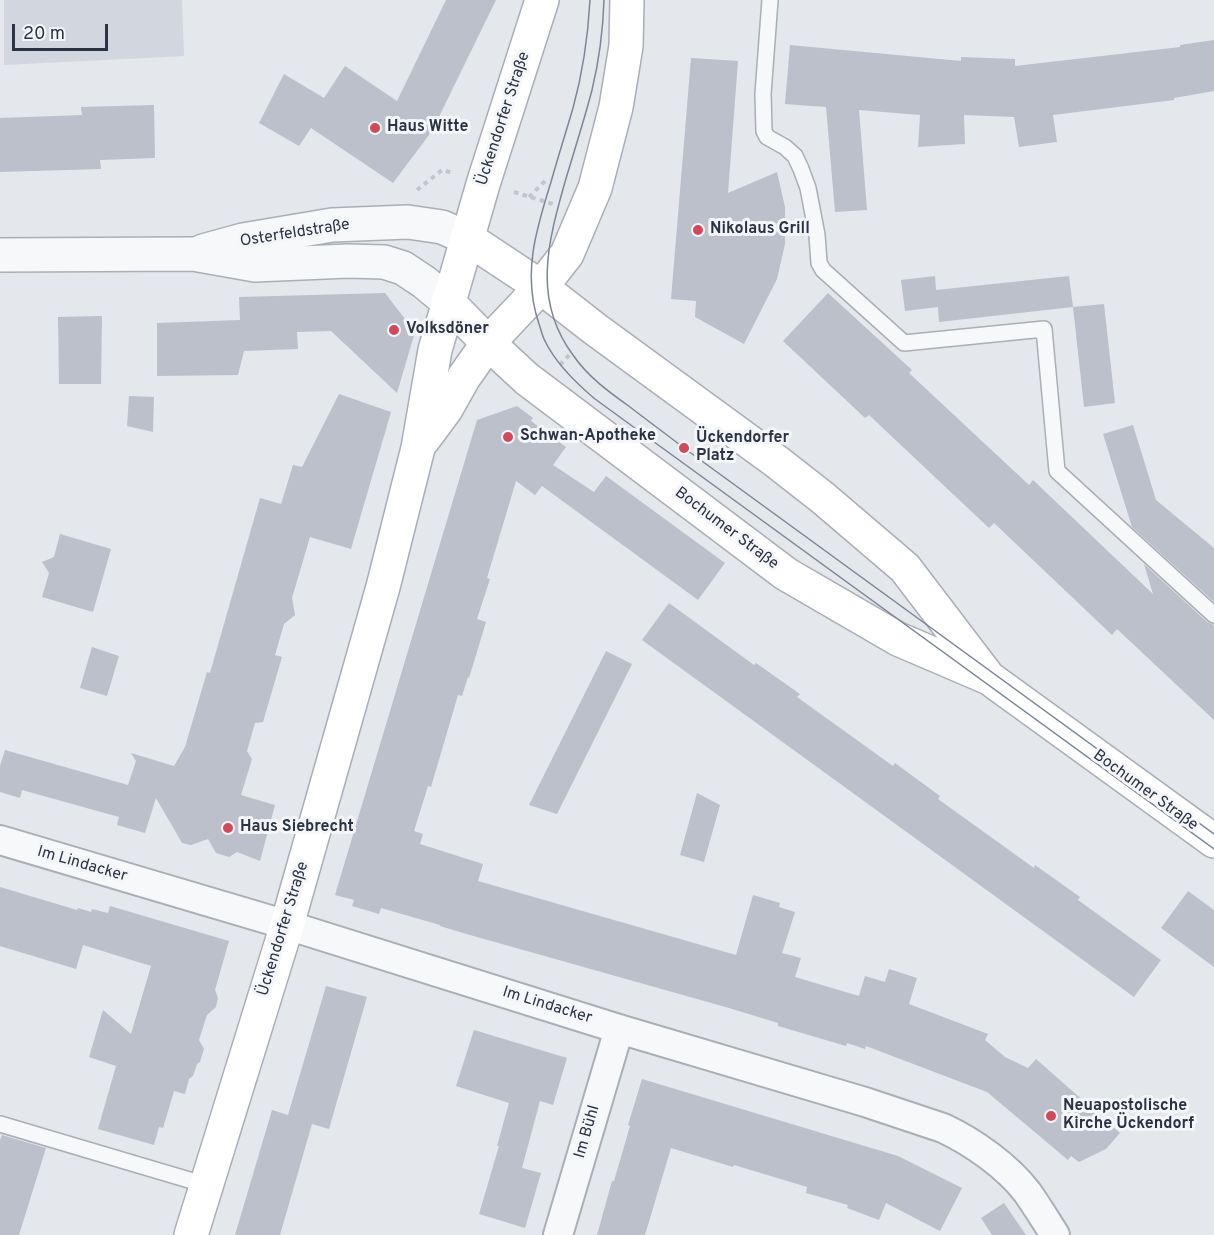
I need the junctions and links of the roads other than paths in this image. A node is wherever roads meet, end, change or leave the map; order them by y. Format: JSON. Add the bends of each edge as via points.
{"nodes":[{"id":1,"x":542,"y":0,"type":"edge"},
{"id":2,"x":627,"y":0,"type":"edge"},
{"id":3,"x":770,"y":0,"type":"edge"},
{"id":4,"x":467,"y":238,"type":"junction"},
{"id":5,"x":193,"y":254,"type":"junction"},
{"id":6,"x":0,"y":255,"type":"edge"},
{"id":7,"x":541,"y":287,"type":"junction"},
{"id":8,"x":448,"y":302,"type":"junction"},
{"id":9,"x":488,"y":343,"type":"junction"},
{"id":10,"x":418,"y":448,"type":"junction"},
{"id":11,"x":1214,"y":615,"type":"edge"},
{"id":12,"x":989,"y":678,"type":"junction"},
{"id":13,"x":0,"y":840,"type":"edge"},
{"id":14,"x":1214,"y":841,"type":"edge"},
{"id":15,"x":287,"y":925,"type":"junction"},
{"id":16,"x":619,"y":1029,"type":"junction"},
{"id":17,"x":0,"y":1124,"type":"edge"},
{"id":18,"x":206,"y":1185,"type":"junction"},
{"id":19,"x":191,"y":1235,"type":"edge"},
{"id":20,"x":558,"y":1235,"type":"edge"},
{"id":21,"x":1055,"y":1235,"type":"edge"}],
"edges":[{"from":1,"to":4,"type":"main road","name":"Ückendorfer Straße"},
{"from":2,"to":7,"type":"main road","via":[[626,46],[616,107],[595,188],[567,254]]},
{"from":3,"to":11,"type":"lane","via":[[764,131],[795,156],[801,169],[823,270],[904,343],[1044,329],[1058,471]]},
{"from":4,"to":5,"type":"street","name":"Osterfeldstraße","via":[[442,226],[408,222],[332,225],[243,240]]},
{"from":4,"to":7,"type":"main road"},
{"from":4,"to":8,"type":"main road","name":"Ückendorfer Straße"},
{"from":5,"to":6,"type":"street","name":"Osterfeldstraße"},
{"from":5,"to":8,"type":"street","name":"Osterfeldstraße","via":[[255,265],[384,262],[403,268]]},
{"from":7,"to":9,"type":"main road","name":"Ückendorfer Straße"},
{"from":7,"to":12,"type":"main road","name":"Bochumer Straße","via":[[777,462],[905,568]]},
{"from":8,"to":9,"type":"main road","name":"Bochumer Straße"},
{"from":8,"to":10,"type":"main road","name":"Ückendorfer Straße","via":[[435,350]]},
{"from":9,"to":10,"type":"main road","name":"Ückendorfer Straße"},
{"from":9,"to":12,"type":"main road","name":"Bochumer Straße","via":[[527,379],[786,574],[898,639]]},
{"from":10,"to":15,"type":"main road","name":"Ückendorfer Straße","via":[[383,587]]},
{"from":12,"to":14,"type":"main road","name":"Bochumer Straße"},
{"from":13,"to":15,"type":"street","name":"Im Lindacker"},
{"from":15,"to":16,"type":"street","name":"Im Lindacker"},
{"from":15,"to":18,"type":"main road","name":"Ückendorfer Straße"},
{"from":16,"to":20,"type":"street","name":"Im Bühl"},
{"from":16,"to":21,"type":"street","name":"Im Lindacker","via":[[865,1101],[955,1133],[990,1156],[1018,1182]]},
{"from":17,"to":18,"type":"lane"},
{"from":18,"to":19,"type":"main road","name":"Ückendorfer Straße"}]}
